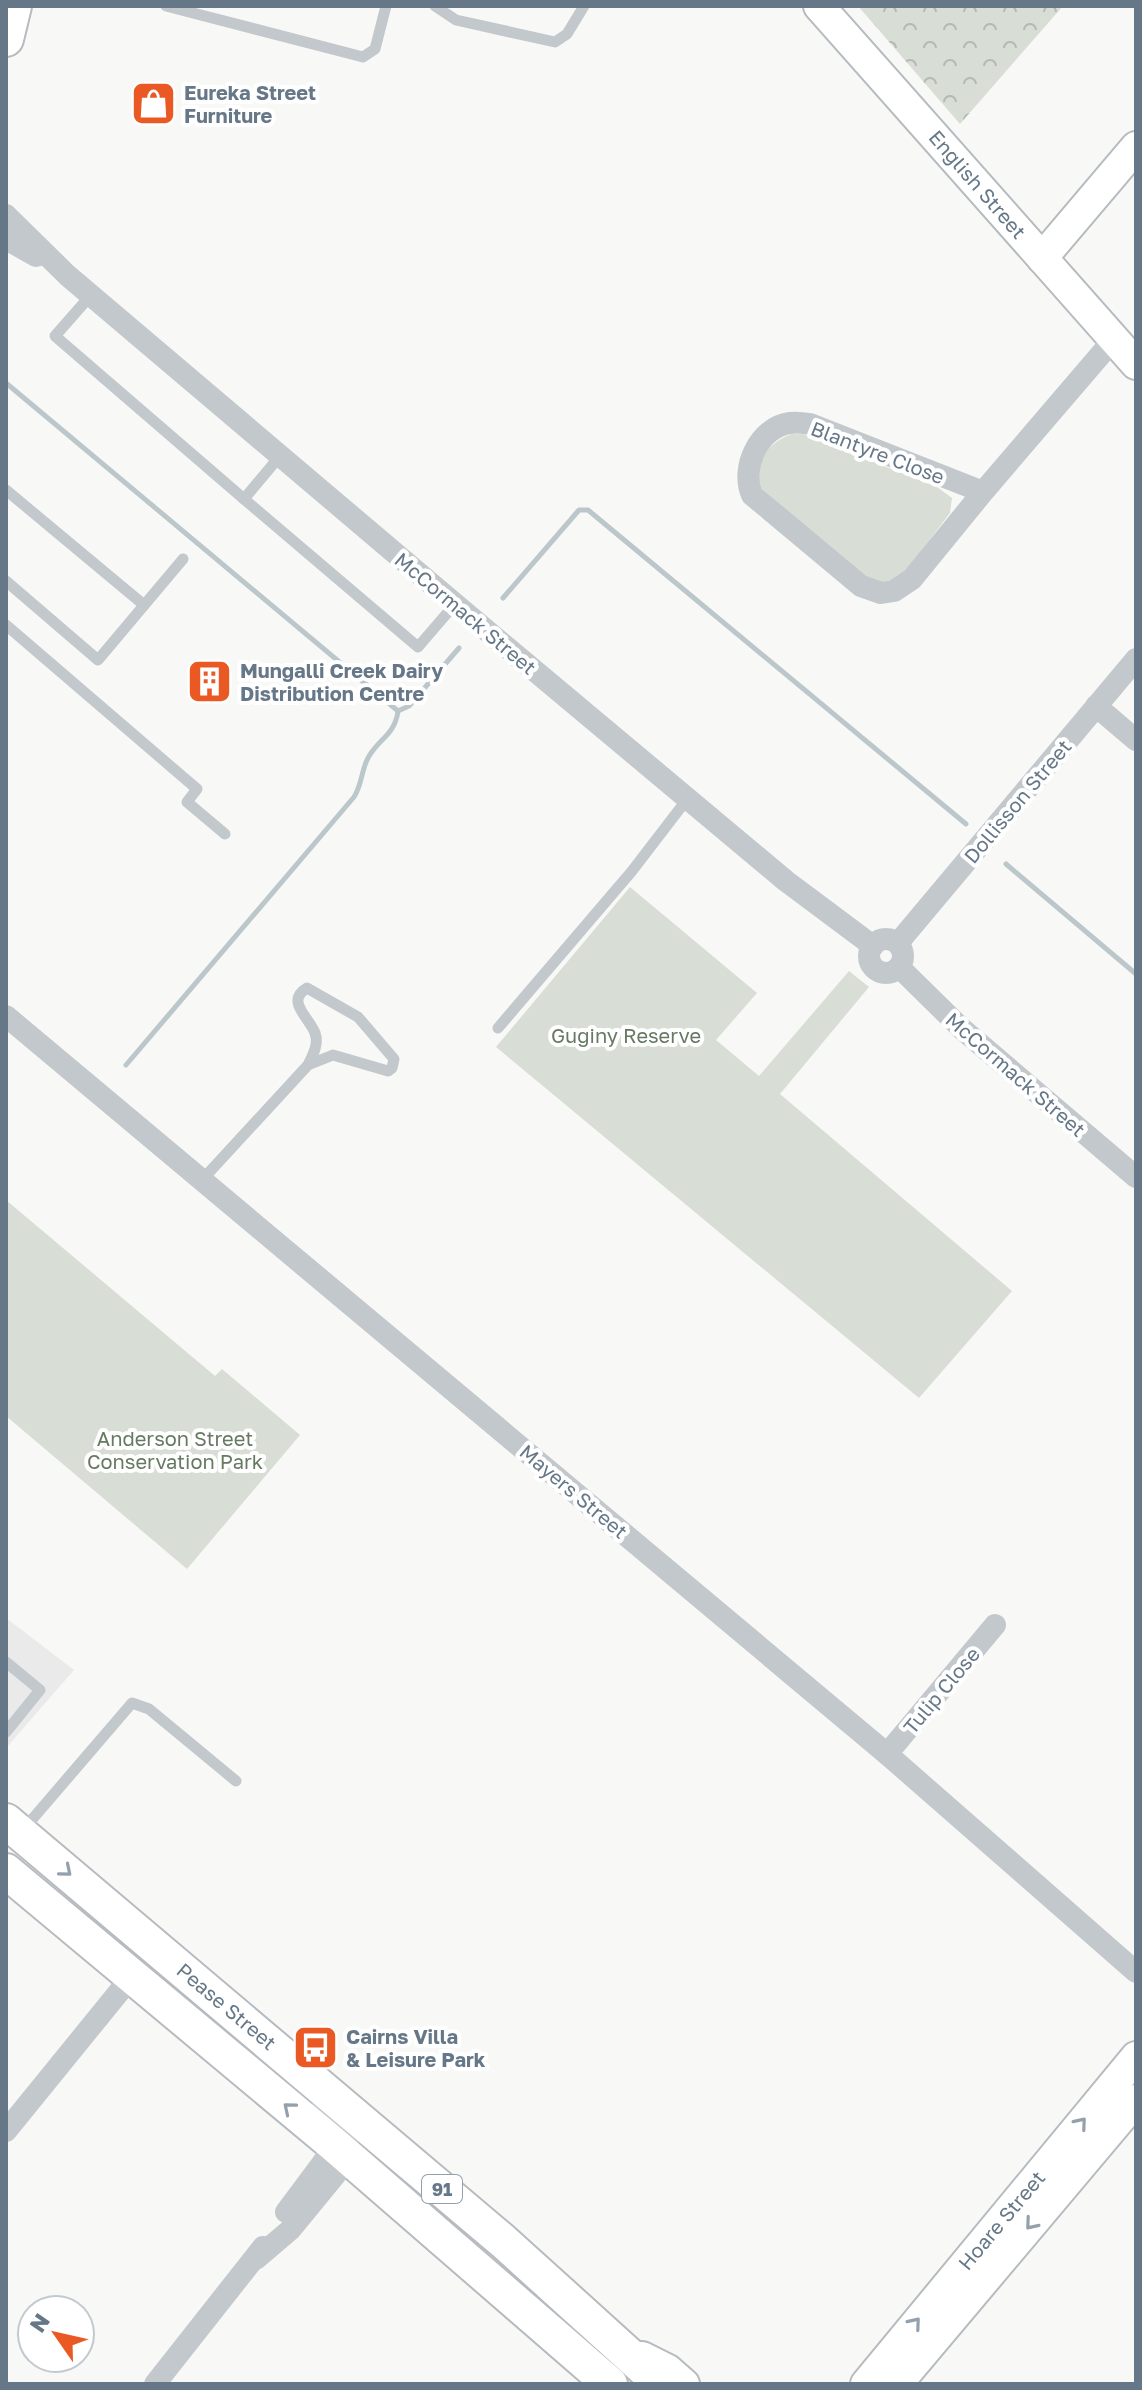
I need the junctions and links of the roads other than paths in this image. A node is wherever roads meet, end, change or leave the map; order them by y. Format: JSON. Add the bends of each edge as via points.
{"nodes":[{"id":1,"x":14,"y":6,"type":"edge"},
{"id":2,"x":166,"y":6,"type":"edge"},
{"id":3,"x":386,"y":6,"type":"edge"},
{"id":4,"x":435,"y":6,"type":"edge"},
{"id":5,"x":584,"y":6,"type":"edge"},
{"id":6,"x":819,"y":6,"type":"edge"},
{"id":7,"x":6,"y":39,"type":"edge"},
{"id":8,"x":1136,"y":147,"type":"edge"},
{"id":9,"x":6,"y":215,"type":"edge"},
{"id":10,"x":6,"y":239,"type":"edge"},
{"id":11,"x":1042,"y":258,"type":"junction"},
{"id":12,"x":65,"y":273,"type":"junction"},
{"id":13,"x":91,"y":295,"type":"junction"},
{"id":14,"x":1114,"y":339,"type":"junction"},
{"id":15,"x":1136,"y":364,"type":"edge"},
{"id":16,"x":280,"y":456,"type":"junction"},
{"id":17,"x":6,"y":490,"type":"edge"},
{"id":18,"x":983,"y":492,"type":"junction"},
{"id":19,"x":244,"y":499,"type":"junction"},
{"id":20,"x":183,"y":559,"type":"dead end"},
{"id":21,"x":6,"y":581,"type":"edge"},
{"id":22,"x":455,"y":604,"type":"junction"},
{"id":23,"x":144,"y":605,"type":"junction"},
{"id":24,"x":6,"y":625,"type":"edge"},
{"id":25,"x":1136,"y":659,"type":"edge"},
{"id":26,"x":1096,"y":706,"type":"junction"},
{"id":27,"x":1136,"y":740,"type":"edge"},
{"id":28,"x":688,"y":798,"type":"junction"},
{"id":29,"x":225,"y":834,"type":"dead end"},
{"id":30,"x":898,"y":943,"type":"junction"},
{"id":31,"x":873,"y":946,"type":"junction"},
{"id":32,"x":899,"y":967,"type":"junction"},
{"id":33,"x":6,"y":1016,"type":"edge"},
{"id":34,"x":498,"y":1028,"type":"dead end"},
{"id":35,"x":308,"y":1065,"type":"junction"},
{"id":36,"x":1136,"y":1177,"type":"edge"},
{"id":37,"x":202,"y":1180,"type":"junction"},
{"id":38,"x":995,"y":1625,"type":"dead end"},
{"id":39,"x":6,"y":1662,"type":"edge"},
{"id":40,"x":6,"y":1732,"type":"edge"},
{"id":41,"x":887,"y":1754,"type":"junction"},
{"id":42,"x":236,"y":1781,"type":"dead end"},
{"id":43,"x":13,"y":1827,"type":"edge"},
{"id":44,"x":6,"y":1871,"type":"edge"},
{"id":45,"x":1136,"y":1972,"type":"edge"},
{"id":46,"x":132,"y":1976,"type":"junction"},
{"id":47,"x":219,"y":1999,"type":"junction"},
{"id":48,"x":1136,"y":2057,"type":"edge"},
{"id":49,"x":1136,"y":2100,"type":"edge"},
{"id":50,"x":6,"y":2131,"type":"edge"},
{"id":51,"x":382,"y":2138,"type":"junction"},
{"id":52,"x":340,"y":2151,"type":"junction"},
{"id":53,"x":504,"y":2242,"type":"junction"},
{"id":54,"x":508,"y":2282,"type":"junction"},
{"id":55,"x":612,"y":2342,"type":"junction"},
{"id":56,"x":165,"y":2380,"type":"edge"},
{"id":57,"x":881,"y":2380,"type":"edge"},
{"id":58,"x":610,"y":2384,"type":"edge"},
{"id":59,"x":632,"y":2384,"type":"edge"},
{"id":60,"x":645,"y":2384,"type":"edge"},
{"id":61,"x":661,"y":2384,"type":"edge"},
{"id":62,"x":684,"y":2384,"type":"edge"}],
"edges":[{"from":1,"to":7,"type":"main road"},
{"from":2,"to":3,"type":"lane","via":[[363,57],[375,49]]},
{"from":4,"to":5,"type":"lane","via":[[456,20],[555,42],[567,34]]},
{"from":6,"to":11,"type":"main road","name":"English Street"},
{"from":8,"to":11,"type":"main road"},
{"from":9,"to":12,"type":"street","name":"McCormack Street"},
{"from":10,"to":12,"type":"street","name":"McCormack Street"},
{"from":11,"to":14,"type":"main road","name":"English Street"},
{"from":12,"to":13,"type":"street","name":"McCormack Street"},
{"from":13,"to":16,"type":"street","name":"McCormack Street"},
{"from":13,"to":19,"type":"lane","via":[[55,336]]},
{"from":14,"to":15,"type":"main road","name":"English Street"},
{"from":14,"to":18,"type":"street","name":"Blantyre Close"},
{"from":16,"to":19,"type":"lane"},
{"from":16,"to":22,"type":"street","name":"McCormack Street"},
{"from":17,"to":23,"type":"lane"},
{"from":18,"to":18,"type":"street","name":"Blantyre Close","via":[[912,579],[881,593],[861,586],[765,507],[752,495],[747,470],[768,435],[798,422]]},
{"from":19,"to":22,"type":"lane","via":[[418,647]]},
{"from":20,"to":23,"type":"lane"},
{"from":21,"to":23,"type":"lane","via":[[98,660]]},
{"from":22,"to":28,"type":"street","name":"McCormack Street"},
{"from":24,"to":29,"type":"lane","via":[[197,789],[187,802]]},
{"from":25,"to":26,"type":"street","name":"Dollisson Street"},
{"from":26,"to":27,"type":"street"},
{"from":26,"to":30,"type":"street","name":"Dollisson Street"},
{"from":28,"to":31,"type":"street","name":"McCormack Street"},
{"from":28,"to":34,"type":"lane"},
{"from":30,"to":31,"type":"street","via":[[879,940]]},
{"from":30,"to":32,"type":"street","via":[[903,955]]},
{"from":31,"to":32,"type":"street","via":[[870,959],[875,969],[888,972]]},
{"from":32,"to":36,"type":"street","name":"McCormack Street","via":[[961,1028]]},
{"from":33,"to":37,"type":"street","name":"Mayers Street"},
{"from":35,"to":35,"type":"lane","via":[[315,1033],[297,1000],[307,988],[358,1017],[394,1059],[388,1071],[333,1055]]},
{"from":35,"to":37,"type":"lane"},
{"from":37,"to":41,"type":"street","name":"Mayers Street"},
{"from":38,"to":41,"type":"street","name":"Tulip Close"},
{"from":39,"to":40,"type":"lane","via":[[40,1690]]},
{"from":41,"to":45,"type":"street","name":"Mayers Street"},
{"from":42,"to":43,"type":"lane","via":[[149,1709],[132,1703]]},
{"from":43,"to":47,"type":"main road","name":"Pease Street","number":"91","one_way":true},
{"from":44,"to":46,"type":"main road","name":"Pease Street","number":"91"},
{"from":46,"to":50,"type":"street"},
{"from":52,"to":46,"type":"main road","name":"Pease Street","number":"91","one_way":true},
{"from":47,"to":51,"type":"main road","name":"Pease Street","number":"91"},
{"from":47,"to":52,"type":"street","via":[[258,2050],[338,2120],[349,2143]]},
{"from":57,"to":48,"type":"main road","name":"Hoare Street","one_way":true},
{"from":49,"to":57,"type":"main road","name":"Hoare Street","one_way":true,"via":[[919,2356]]},
{"from":51,"to":53,"type":"main road","name":"Pease Street","number":"91"},
{"from":51,"to":54,"type":"main road","via":[[385,2166]]},
{"from":52,"to":54,"type":"main road","name":"Pease Street","number":"91"},
{"from":52,"to":56,"type":"street","via":[[290,2230],[256,2259]]},
{"from":53,"to":54,"type":"main road","via":[[518,2276]]},
{"from":53,"to":55,"type":"main road","name":"Pease Street","number":"91"},
{"from":54,"to":58,"type":"main road","name":"Pease Street","number":"91"},
{"from":54,"to":59,"type":"main road"},
{"from":54,"to":60,"type":"main road"},
{"from":55,"to":61,"type":"main road","name":"Pease Street","number":"91"},
{"from":55,"to":62,"type":"main road","via":[[668,2370]]}]}
